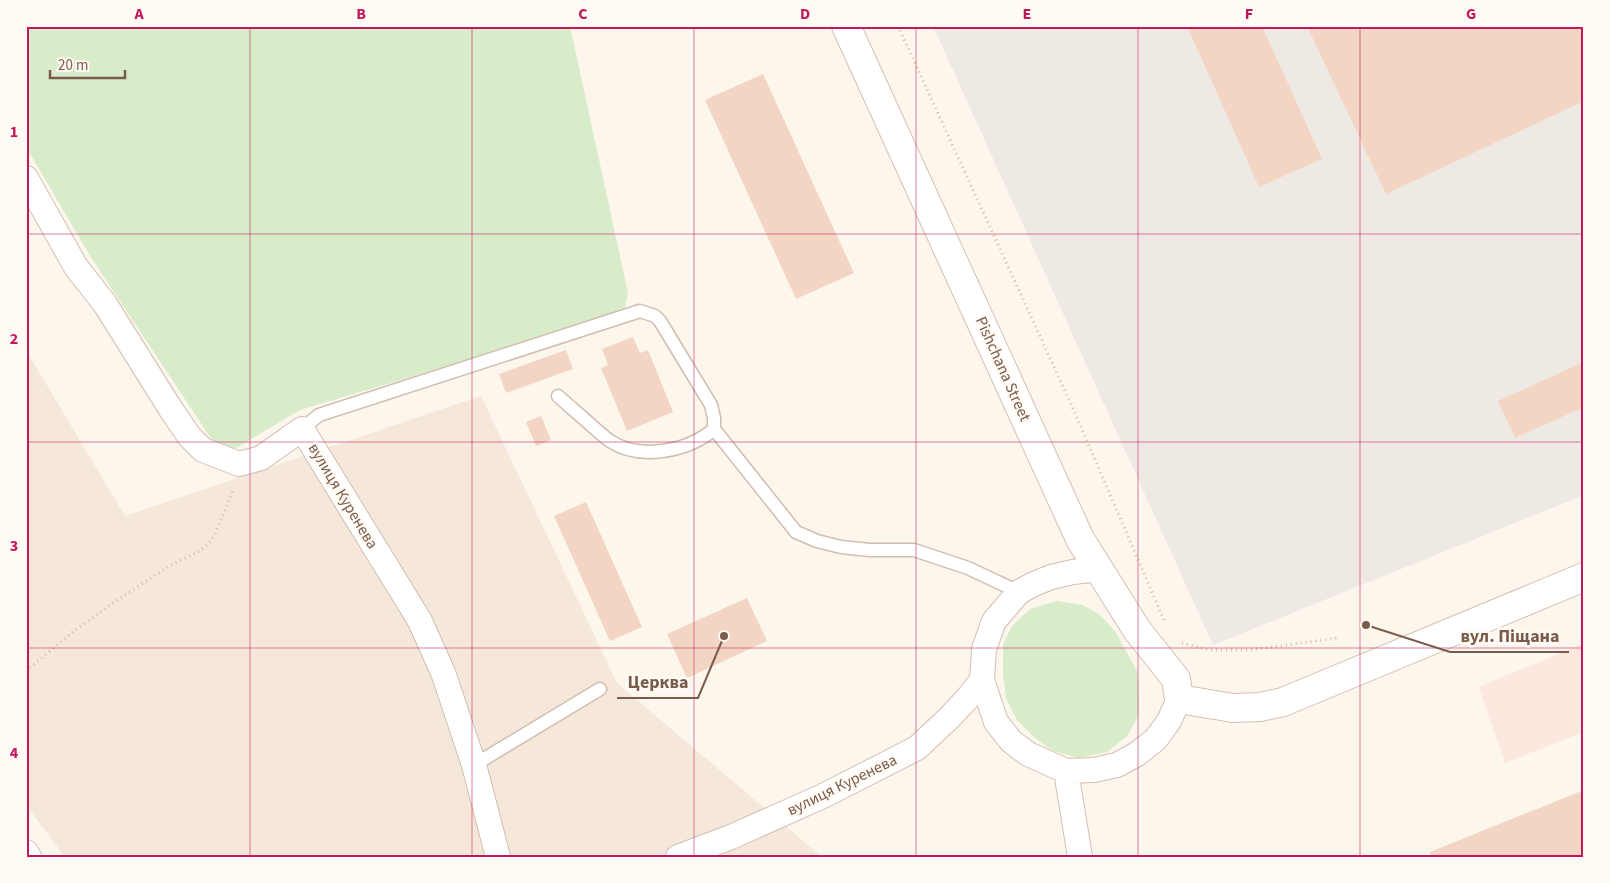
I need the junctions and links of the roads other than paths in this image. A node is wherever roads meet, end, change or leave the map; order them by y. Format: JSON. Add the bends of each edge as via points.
{"nodes":[{"id":1,"x":846,"y":26,"type":"edge"},
{"id":2,"x":26,"y":178,"type":"edge"},
{"id":3,"x":558,"y":396,"type":"dead end"},
{"id":4,"x":302,"y":429,"type":"junction"},
{"id":5,"x":714,"y":429,"type":"junction"},
{"id":6,"x":1099,"y":569,"type":"junction"},
{"id":7,"x":1584,"y":577,"type":"edge"},
{"id":8,"x":1019,"y":592,"type":"junction"},
{"id":9,"x":982,"y":680,"type":"junction"},
{"id":10,"x":600,"y":689,"type":"dead end"},
{"id":11,"x":1179,"y":699,"type":"junction"},
{"id":12,"x":474,"y":765,"type":"junction"},
{"id":13,"x":1066,"y":771,"type":"junction"},
{"id":14,"x":26,"y":852,"type":"edge"},
{"id":15,"x":29,"y":857,"type":"edge"},
{"id":16,"x":498,"y":857,"type":"edge"},
{"id":17,"x":678,"y":857,"type":"edge"},
{"id":18,"x":1080,"y":857,"type":"edge"}],
"edges":[{"from":1,"to":6,"type":"street","name":"Pishchana Street","via":[[1080,539]]},
{"from":2,"to":4,"type":"street","name":"вулиця Куренева","via":[[76,267],[105,304],[189,436],[203,450],[239,464],[261,458]]},
{"from":3,"to":5,"type":"lane","via":[[610,442],[632,450],[678,448]]},
{"from":4,"to":5,"type":"lane","via":[[319,415],[640,311],[660,321],[711,405]]},
{"from":4,"to":12,"type":"street","name":"вулиця Куренева","via":[[420,621],[444,675]]},
{"from":5,"to":8,"type":"lane","via":[[796,532],[841,547],[914,550],[968,568]]},
{"from":6,"to":8,"type":"street","via":[[1050,577]]},
{"from":6,"to":11,"type":"street","name":"Pishchana Street","via":[[1137,630],[1176,679]]},
{"from":7,"to":11,"type":"street","via":[[1283,702],[1233,708]]},
{"from":8,"to":9,"type":"street","via":[[994,621],[984,649]]},
{"from":9,"to":13,"type":"street","via":[[996,722],[1011,741],[1028,754]]},
{"from":9,"to":17,"type":"street","name":"вулиця Куренева","via":[[917,748],[823,796]]},
{"from":10,"to":12,"type":"lane"},
{"from":11,"to":13,"type":"street","via":[[1156,739],[1137,754],[1116,765]]},
{"from":12,"to":16,"type":"street","name":"вулиця Куренева"},
{"from":13,"to":18,"type":"street"},
{"from":14,"to":15,"type":"street"}]}
